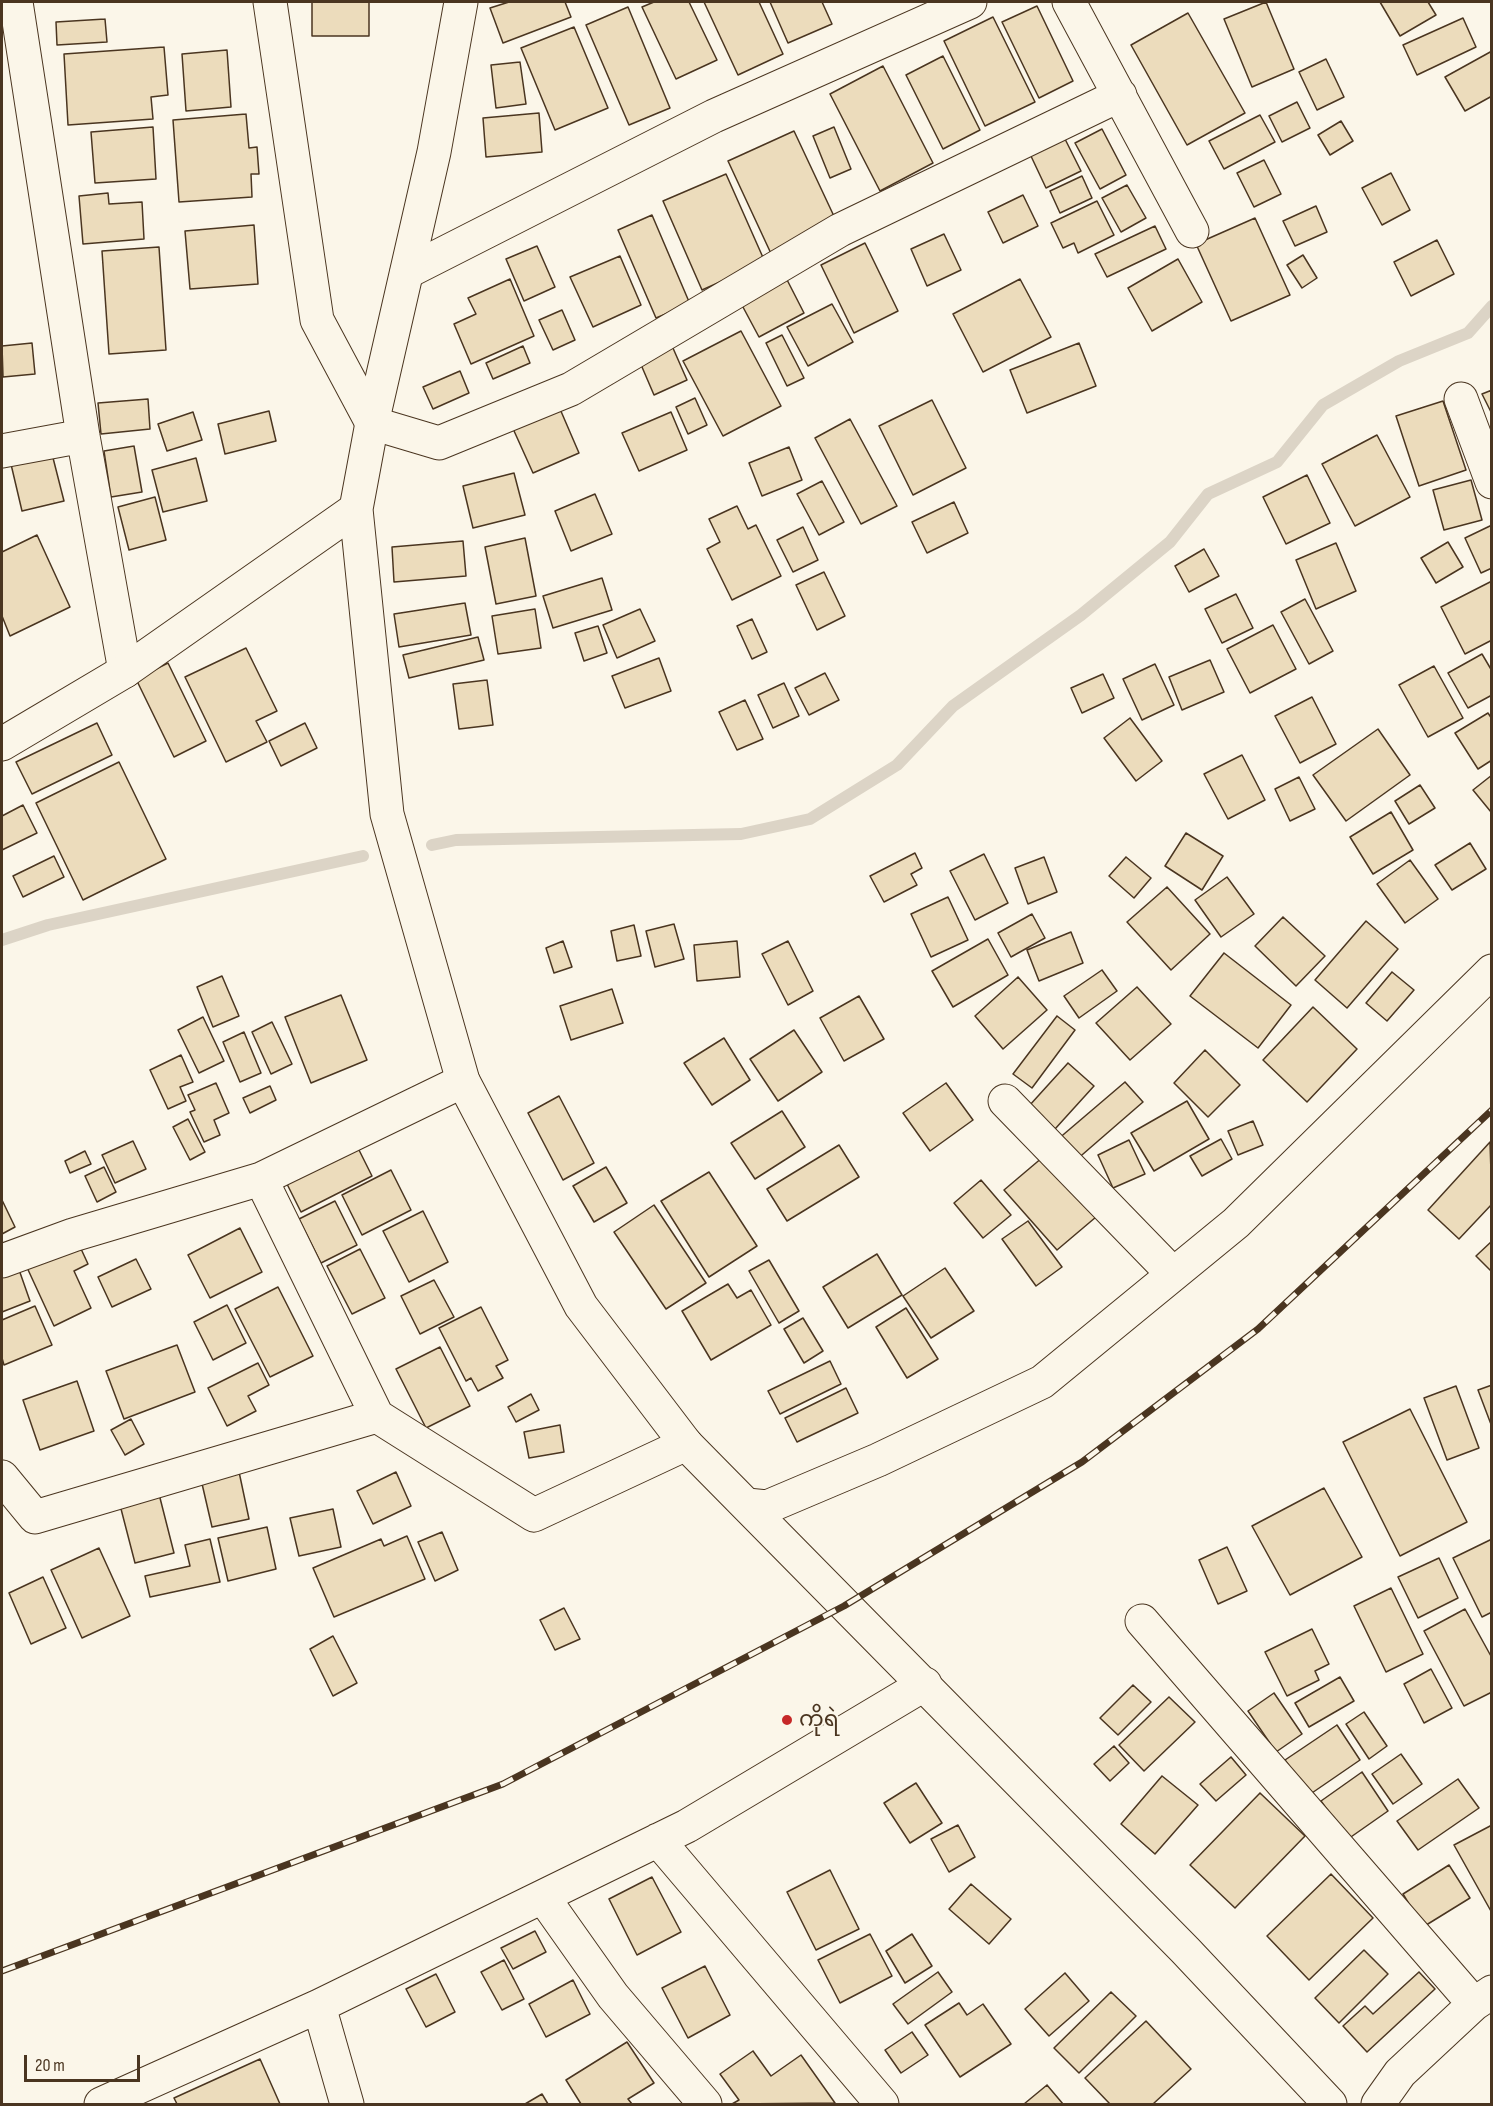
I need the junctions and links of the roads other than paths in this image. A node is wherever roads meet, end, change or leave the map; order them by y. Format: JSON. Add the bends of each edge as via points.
{"nodes":[{"id":1,"x":16,"y":2,"type":"edge"},
{"id":2,"x":270,"y":2,"type":"edge"},
{"id":3,"x":461,"y":2,"type":"edge"},
{"id":4,"x":970,"y":2,"type":"edge"},
{"id":5,"x":1069,"y":2,"type":"edge"},
{"id":6,"x":1120,"y":95,"type":"junction"},
{"id":7,"x":1192,"y":231,"type":"dead end"},
{"id":8,"x":407,"y":272,"type":"junction"},
{"id":9,"x":1461,"y":399,"type":"dead end"},
{"id":10,"x":372,"y":423,"type":"junction"},
{"id":11,"x":83,"y":436,"type":"junction"},
{"id":12,"x":2,"y":451,"type":"edge"},
{"id":13,"x":1491,"y":482,"type":"edge"},
{"id":14,"x":356,"y":509,"type":"junction"},
{"id":15,"x":125,"y":671,"type":"junction"},
{"id":16,"x":2,"y":744,"type":"edge"},
{"id":17,"x":1491,"y":971,"type":"edge"},
{"id":18,"x":463,"y":1081,"type":"junction"},
{"id":19,"x":1005,"y":1101,"type":"dead end"},
{"id":20,"x":261,"y":1179,"type":"junction"},
{"id":21,"x":2,"y":1261,"type":"edge"},
{"id":22,"x":1173,"y":1274,"type":"junction"},
{"id":23,"x":377,"y":1416,"type":"junction"},
{"id":24,"x":686,"y":1444,"type":"junction"},
{"id":25,"x":2,"y":1477,"type":"edge"},
{"id":26,"x":747,"y":1505,"type":"junction"},
{"id":27,"x":1142,"y":1622,"type":"dead end"},
{"id":28,"x":925,"y":1684,"type":"junction"},
{"id":29,"x":658,"y":1840,"type":"junction"},
{"id":30,"x":543,"y":1897,"type":"junction"},
{"id":31,"x":1483,"y":1998,"type":"edge"},
{"id":32,"x":319,"y":2006,"type":"junction"},
{"id":33,"x":101,"y":2104,"type":"edge"},
{"id":34,"x":347,"y":2104,"type":"edge"},
{"id":35,"x":705,"y":2104,"type":"edge"},
{"id":36,"x":882,"y":2104,"type":"edge"},
{"id":37,"x":1330,"y":2104,"type":"edge"},
{"id":38,"x":1378,"y":2104,"type":"edge"}],
"edges":[{"from":1,"to":11,"type":"street"},
{"from":2,"to":10,"type":"street","via":[[316,320]]},
{"from":3,"to":8,"type":"street"},
{"from":4,"to":8,"type":"street","via":[[714,116]]},
{"from":5,"to":6,"type":"street"},
{"from":6,"to":7,"type":"street"},
{"from":6,"to":10,"type":"street","via":[[840,230],[571,388],[439,443]]},
{"from":8,"to":10,"type":"street"},
{"from":9,"to":13,"type":"street"},
{"from":10,"to":14,"type":"street"},
{"from":11,"to":12,"type":"street"},
{"from":11,"to":15,"type":"street"},
{"from":14,"to":15,"type":"street"},
{"from":14,"to":18,"type":"street","via":[[387,814]]},
{"from":15,"to":16,"type":"street"},
{"from":17,"to":22,"type":"street","via":[[1236,1223]]},
{"from":18,"to":20,"type":"street"},
{"from":18,"to":24,"type":"street","via":[[581,1306]]},
{"from":19,"to":22,"type":"street"},
{"from":20,"to":21,"type":"street","via":[[73,1235]]},
{"from":20,"to":23,"type":"street"},
{"from":22,"to":26,"type":"street","via":[[1042,1382],[878,1460],[767,1507]]},
{"from":23,"to":24,"type":"street","via":[[534,1515]]},
{"from":23,"to":25,"type":"street","via":[[35,1517]]},
{"from":24,"to":26,"type":"street"},
{"from":26,"to":28,"type":"street"},
{"from":27,"to":31,"type":"street"},
{"from":28,"to":29,"type":"street"},
{"from":28,"to":37,"type":"street"},
{"from":29,"to":30,"type":"street"},
{"from":29,"to":36,"type":"street"},
{"from":30,"to":32,"type":"street"},
{"from":30,"to":35,"type":"street","via":[[614,1996]]},
{"from":31,"to":38,"type":"street","via":[[1400,2073]]},
{"from":32,"to":33,"type":"street"},
{"from":32,"to":34,"type":"street"}]}
